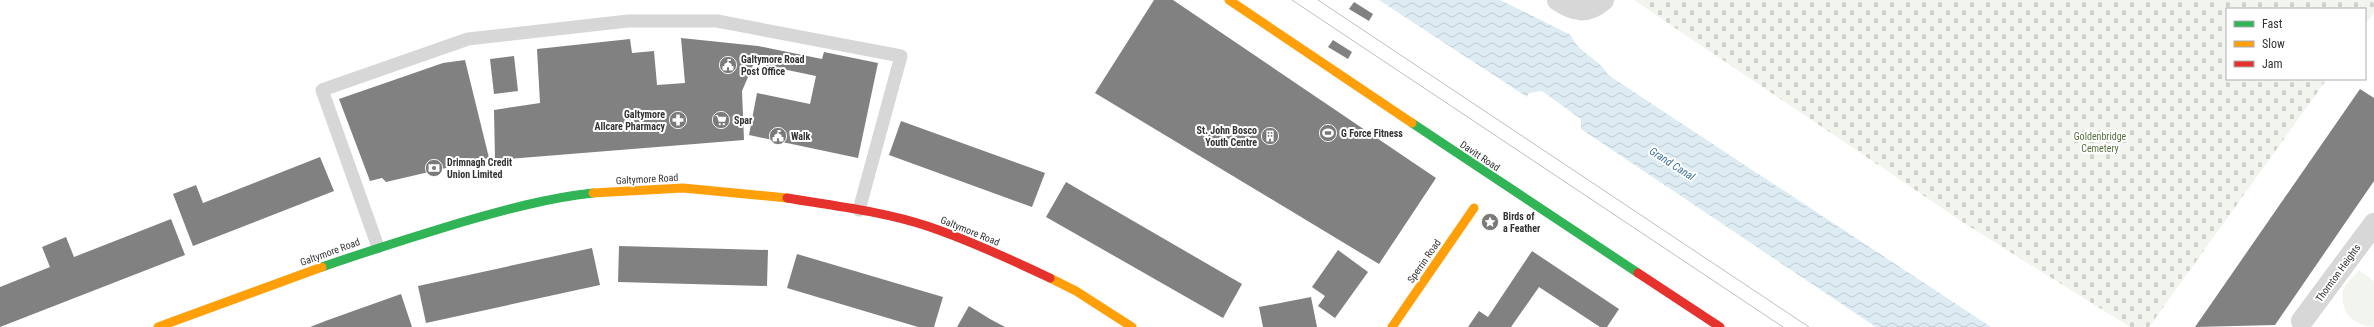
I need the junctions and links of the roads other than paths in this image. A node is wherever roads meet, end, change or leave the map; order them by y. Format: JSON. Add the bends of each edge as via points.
{"nodes":[{"id":1,"x":1229,"y":0,"type":"edge"},
{"id":2,"x":1558,"y":0,"type":"edge"},
{"id":3,"x":1596,"y":5,"type":"edge"},
{"id":4,"x":1474,"y":208,"type":"dead end"},
{"id":5,"x":859,"y":210,"type":"junction"},
{"id":6,"x":2374,"y":224,"type":"edge"},
{"id":7,"x":378,"y":247,"type":"junction"},
{"id":8,"x":2302,"y":322,"type":"dead end"},
{"id":9,"x":158,"y":327,"type":"edge"},
{"id":10,"x":1132,"y":327,"type":"edge"},
{"id":11,"x":1392,"y":327,"type":"edge"},
{"id":12,"x":1720,"y":327,"type":"edge"}],
"edges":[{"from":1,"to":12,"type":"street","name":"Davitt Road","via":[[1505,187]]},
{"from":2,"to":3,"type":"street","via":[[1580,11]]},
{"from":4,"to":11,"type":"street","name":"Sperrin Road"},
{"from":5,"to":7,"type":"street","name":"Galtymore Road","via":[[785,198],[683,188],[625,190],[566,196],[512,208]]},
{"from":5,"to":7,"type":"lane","via":[[901,56],[717,21],[628,21],[468,39],[322,90]]},
{"from":5,"to":10,"type":"street","name":"Galtymore Road","via":[[926,226],[998,254],[1076,291]]},
{"from":6,"to":8,"type":"street","name":"Thornton Heights"},
{"from":7,"to":9,"type":"street","name":"Galtymore Road"}]}
